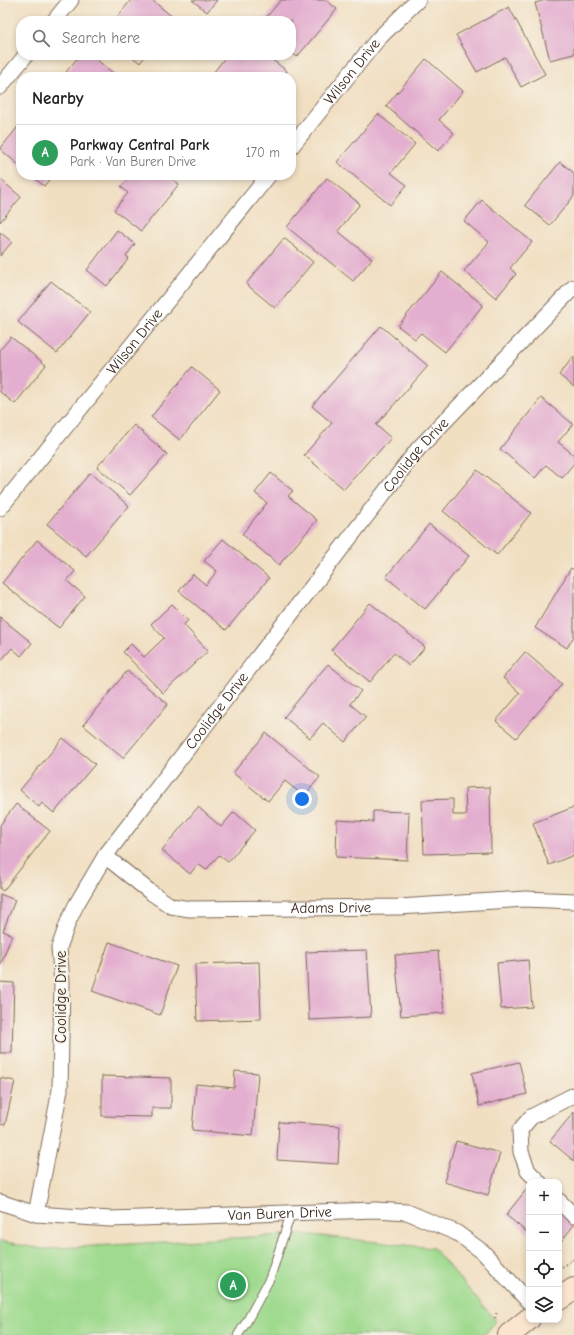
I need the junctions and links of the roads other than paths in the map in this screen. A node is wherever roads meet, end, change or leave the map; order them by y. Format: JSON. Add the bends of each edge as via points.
{"nodes":[{"id":1,"x":71,"y":0,"type":"edge"},
{"id":2,"x":418,"y":0,"type":"edge"},
{"id":3,"x":58,"y":16,"type":"edge"},
{"id":4,"x":22,"y":60,"type":"edge"},
{"id":5,"x":0,"y":86,"type":"edge"},
{"id":6,"x":296,"y":141,"type":"edge"},
{"id":7,"x":265,"y":180,"type":"edge"},
{"id":8,"x":574,"y":287,"type":"edge"},
{"id":9,"x":0,"y":508,"type":"edge"},
{"id":10,"x":105,"y":856,"type":"junction"},
{"id":11,"x":574,"y":901,"type":"edge"},
{"id":12,"x":574,"y":1095,"type":"edge"},
{"id":13,"x":536,"y":1179,"type":"edge"},
{"id":14,"x":0,"y":1202,"type":"edge"},
{"id":15,"x":562,"y":1204,"type":"edge"},
{"id":16,"x":291,"y":1213,"type":"junction"},
{"id":17,"x":36,"y":1214,"type":"junction"},
{"id":18,"x":574,"y":1216,"type":"edge"},
{"id":19,"x":574,"y":1289,"type":"edge"},
{"id":20,"x":562,"y":1297,"type":"edge"},
{"id":21,"x":526,"y":1299,"type":"edge"},
{"id":22,"x":526,"y":1321,"type":"edge"},
{"id":23,"x":238,"y":1335,"type":"edge"},
{"id":24,"x":509,"y":1335,"type":"edge"}],
"edges":[{"from":1,"to":3,"type":"street"},
{"from":2,"to":6,"type":"street","name":"Wilson Drive","via":[[378,40]]},
{"from":4,"to":5,"type":"street"},
{"from":7,"to":9,"type":"street","name":"Wilson Drive"},
{"from":8,"to":10,"type":"street","name":"Coolidge Drive","via":[[418,449]]},
{"from":10,"to":11,"type":"street","name":"Adams Drive","via":[[172,906],[190,909],[399,907],[525,899]]},
{"from":10,"to":17,"type":"street","name":"Coolidge Drive","via":[[76,905],[59,948],[62,982],[60,1090]]},
{"from":12,"to":13,"type":"street","via":[[531,1118],[520,1130],[521,1152],[528,1171]]},
{"from":14,"to":17,"type":"street","name":"Van Buren Drive"},
{"from":15,"to":18,"type":"street"},
{"from":16,"to":17,"type":"street","name":"Van Buren Drive","via":[[110,1219]]},
{"from":16,"to":21,"type":"street","name":"Van Buren Drive","via":[[376,1210],[407,1212],[458,1233],[483,1252]]},
{"from":16,"to":23,"type":"lane","via":[[270,1278]]},
{"from":19,"to":20,"type":"street"},
{"from":22,"to":24,"type":"street"}]}
